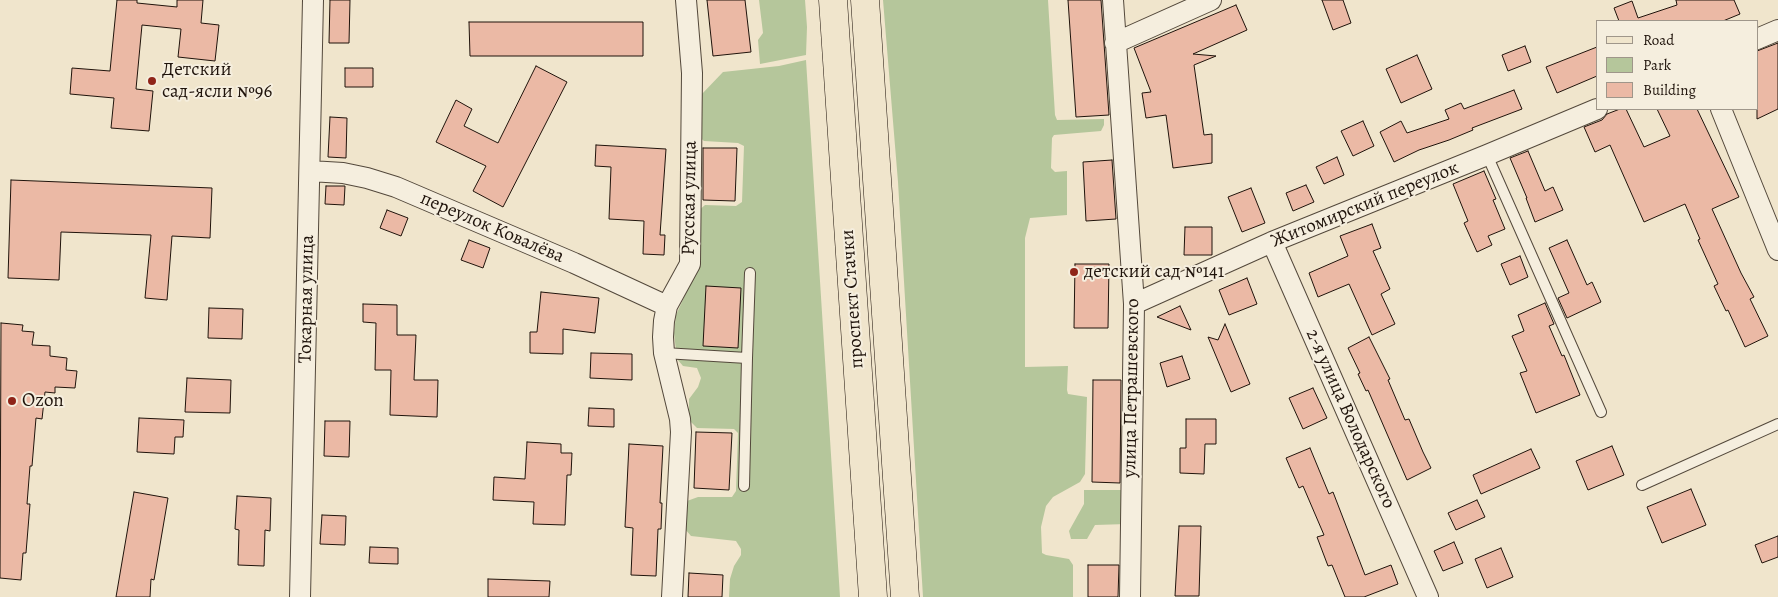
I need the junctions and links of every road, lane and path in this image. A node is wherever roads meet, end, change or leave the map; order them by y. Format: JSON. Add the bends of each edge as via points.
{"nodes":[{"id":1,"x":313,"y":0,"type":"edge"},
{"id":2,"x":686,"y":0,"type":"edge"},
{"id":3,"x":833,"y":0,"type":"edge"},
{"id":4,"x":865,"y":0,"type":"edge"},
{"id":5,"x":1113,"y":0,"type":"edge"},
{"id":6,"x":1211,"y":0,"type":"edge"},
{"id":7,"x":1778,"y":30,"type":"edge"},
{"id":8,"x":1758,"y":40,"type":"edge"},
{"id":9,"x":1115,"y":43,"type":"junction"},
{"id":10,"x":1596,"y":109,"type":"edge"},
{"id":11,"x":1721,"y":110,"type":"edge"},
{"id":12,"x":1487,"y":155,"type":"junction"},
{"id":13,"x":310,"y":171,"type":"junction"},
{"id":14,"x":1272,"y":242,"type":"junction"},
{"id":15,"x":1778,"y":250,"type":"edge"},
{"id":16,"x":750,"y":272,"type":"dead end"},
{"id":17,"x":1134,"y":304,"type":"junction"},
{"id":18,"x":667,"y":306,"type":"junction"},
{"id":19,"x":664,"y":354,"type":"junction"},
{"id":20,"x":747,"y":358,"type":"junction"},
{"id":21,"x":1601,"y":412,"type":"dead end"},
{"id":22,"x":1778,"y":424,"type":"edge"},
{"id":23,"x":1642,"y":485,"type":"dead end"},
{"id":24,"x":744,"y":486,"type":"dead end"},
{"id":25,"x":300,"y":597,"type":"edge"},
{"id":26,"x":672,"y":597,"type":"edge"},
{"id":27,"x":873,"y":597,"type":"edge"},
{"id":28,"x":905,"y":597,"type":"edge"},
{"id":29,"x":1130,"y":597,"type":"edge"},
{"id":30,"x":1428,"y":597,"type":"edge"}],
"edges":[{"from":1,"to":13,"type":"street","name":"Токарная улица"},
{"from":2,"to":18,"type":"street","name":"Русская улица","via":[[692,73],[690,264]]},
{"from":3,"to":27,"type":"main road","name":"проспект Стачки"},
{"from":4,"to":28,"type":"main road","name":"проспект Стачки"},
{"from":5,"to":9,"type":"street","name":"улица Петрашевского"},
{"from":6,"to":9,"type":"street"},
{"from":7,"to":8,"type":"street"},
{"from":9,"to":17,"type":"street","name":"улица Петрашевского"},
{"from":10,"to":12,"type":"street","name":"Житомирский переулок"},
{"from":11,"to":15,"type":"street"},
{"from":12,"to":14,"type":"street","name":"Житомирский переулок"},
{"from":12,"to":21,"type":"lane"},
{"from":13,"to":18,"type":"street","name":"переулок Ковалёва","via":[[344,173],[396,188]]},
{"from":13,"to":25,"type":"street","name":"Токарная улица"},
{"from":14,"to":17,"type":"street","name":"Житомирский переулок"},
{"from":14,"to":30,"type":"street","name":"2-я улица Володарского"},
{"from":16,"to":20,"type":"lane"},
{"from":17,"to":29,"type":"street","name":"улица Петрашевского"},
{"from":18,"to":19,"type":"street","name":"Русская улица"},
{"from":19,"to":20,"type":"lane"},
{"from":19,"to":26,"type":"street","name":"Русская улица","via":[[681,432]]},
{"from":20,"to":24,"type":"lane"},
{"from":22,"to":23,"type":"lane"}]}
